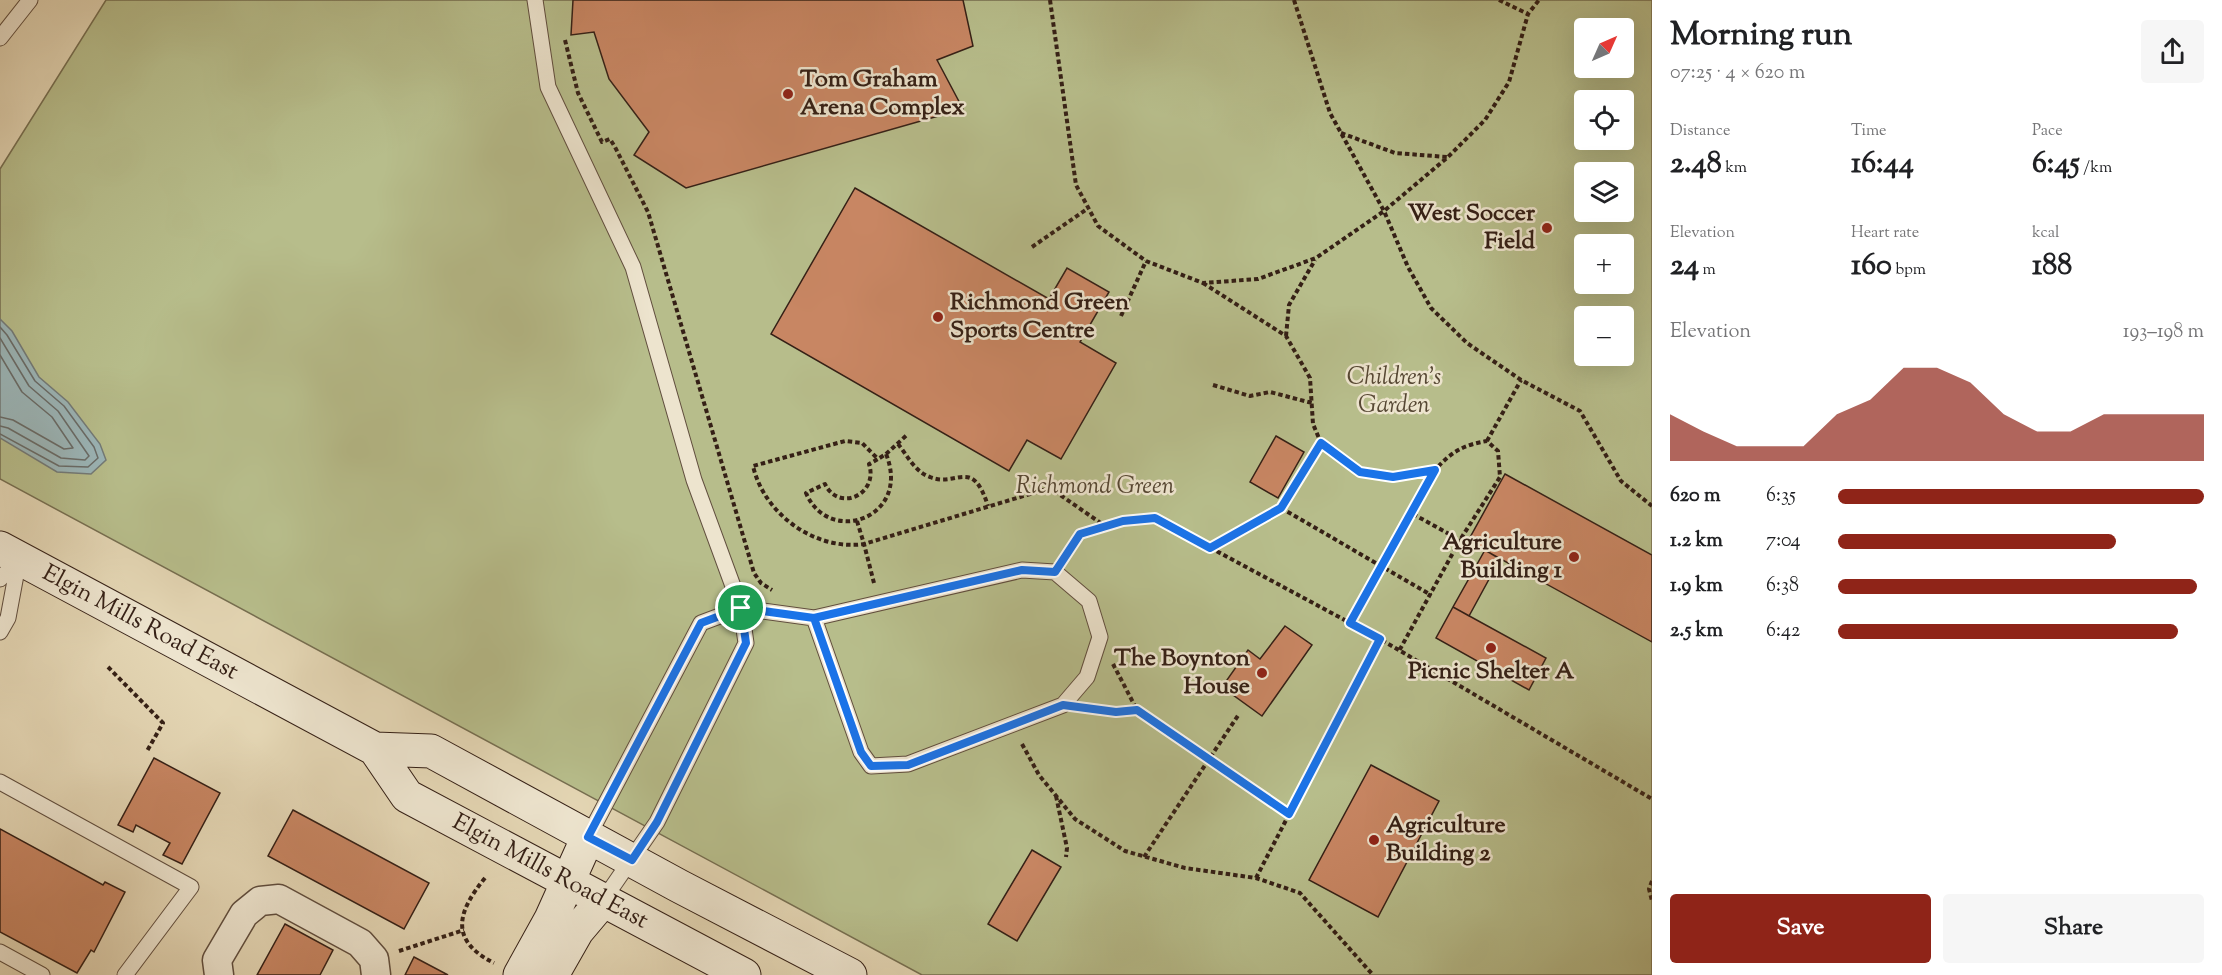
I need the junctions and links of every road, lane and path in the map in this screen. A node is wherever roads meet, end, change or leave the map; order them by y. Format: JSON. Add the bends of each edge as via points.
{"nodes":[{"id":1,"x":30,"y":0,"type":"edge"},
{"id":2,"x":535,"y":0,"type":"edge"},
{"id":3,"x":1050,"y":0,"type":"edge"},
{"id":4,"x":1294,"y":0,"type":"edge"},
{"id":5,"x":1499,"y":0,"type":"edge"},
{"id":6,"x":1539,"y":0,"type":"edge"},
{"id":7,"x":1528,"y":14,"type":"junction"},
{"id":8,"x":561,"y":29,"type":"dead end"},
{"id":9,"x":0,"y":38,"type":"edge"},
{"id":10,"x":1341,"y":132,"type":"junction"},
{"id":11,"x":1448,"y":157,"type":"junction"},
{"id":12,"x":1087,"y":209,"type":"junction"},
{"id":13,"x":1384,"y":211,"type":"junction"},
{"id":14,"x":1032,"y":247,"type":"dead end"},
{"id":15,"x":1316,"y":258,"type":"junction"},
{"id":16,"x":1146,"y":261,"type":"junction"},
{"id":17,"x":1203,"y":283,"type":"junction"},
{"id":18,"x":1121,"y":316,"type":"dead end"},
{"id":19,"x":1286,"y":336,"type":"junction"},
{"id":20,"x":1521,"y":380,"type":"junction"},
{"id":21,"x":1214,"y":385,"type":"dead end"},
{"id":22,"x":1312,"y":403,"type":"junction"},
{"id":23,"x":908,"y":434,"type":"dead end"},
{"id":24,"x":1487,"y":441,"type":"junction"},
{"id":25,"x":1321,"y":443,"type":"junction"},
{"id":26,"x":898,"y":444,"type":"junction"},
{"id":27,"x":886,"y":454,"type":"junction"},
{"id":28,"x":878,"y":459,"type":"junction"},
{"id":29,"x":1435,"y":470,"type":"junction"},
{"id":30,"x":988,"y":506,"type":"junction"},
{"id":31,"x":1652,"y":506,"type":"edge"},
{"id":32,"x":1281,"y":508,"type":"junction"},
{"id":33,"x":1413,"y":514,"type":"junction"},
{"id":34,"x":857,"y":521,"type":"junction"},
{"id":35,"x":1105,"y":526,"type":"junction"},
{"id":36,"x":1460,"y":540,"type":"junction"},
{"id":37,"x":864,"y":544,"type":"junction"},
{"id":38,"x":1210,"y":548,"type":"junction"},
{"id":39,"x":6,"y":562,"type":"edge"},
{"id":40,"x":1382,"y":567,"type":"junction"},
{"id":41,"x":1055,"y":572,"type":"junction"},
{"id":42,"x":864,"y":585,"type":"dead end"},
{"id":43,"x":779,"y":594,"type":"dead end"},
{"id":44,"x":1431,"y":596,"type":"junction"},
{"id":45,"x":741,"y":608,"type":"junction"},
{"id":46,"x":814,"y":618,"type":"junction"},
{"id":47,"x":1350,"y":623,"type":"junction"},
{"id":48,"x":0,"y":632,"type":"edge"},
{"id":49,"x":1100,"y":637,"type":"junction"},
{"id":50,"x":1380,"y":639,"type":"junction"},
{"id":51,"x":1399,"y":651,"type":"junction"},
{"id":52,"x":108,"y":667,"type":"dead end"},
{"id":53,"x":1063,"y":705,"type":"junction"},
{"id":54,"x":1137,"y":710,"type":"junction"},
{"id":55,"x":1239,"y":714,"type":"dead end"},
{"id":56,"x":1011,"y":725,"type":"junction"},
{"id":57,"x":375,"y":749,"type":"junction"},
{"id":58,"x":147,"y":751,"type":"dead end"},
{"id":59,"x":1208,"y":758,"type":"junction"},
{"id":60,"x":0,"y":782,"type":"edge"},
{"id":61,"x":1056,"y":796,"type":"junction"},
{"id":62,"x":1652,"y":799,"type":"edge"},
{"id":63,"x":1289,"y":814,"type":"junction"},
{"id":64,"x":588,"y":837,"type":"junction"},
{"id":65,"x":1066,"y":857,"type":"dead end"},
{"id":66,"x":1143,"y":857,"type":"junction"},
{"id":67,"x":632,"y":860,"type":"junction"},
{"id":68,"x":485,"y":878,"type":"dead end"},
{"id":69,"x":1256,"y":878,"type":"junction"},
{"id":70,"x":567,"y":881,"type":"junction"},
{"id":71,"x":1652,"y":881,"type":"edge"},
{"id":72,"x":604,"y":899,"type":"junction"},
{"id":73,"x":1652,"y":901,"type":"edge"},
{"id":74,"x":464,"y":930,"type":"junction"},
{"id":75,"x":0,"y":952,"type":"edge"},
{"id":76,"x":396,"y":953,"type":"dead end"},
{"id":77,"x":509,"y":970,"type":"edge"},
{"id":78,"x":42,"y":975,"type":"edge"},
{"id":79,"x":125,"y":975,"type":"edge"},
{"id":80,"x":219,"y":975,"type":"edge"},
{"id":81,"x":376,"y":975,"type":"edge"},
{"id":82,"x":552,"y":975,"type":"edge"},
{"id":83,"x":744,"y":975,"type":"edge"},
{"id":84,"x":850,"y":975,"type":"edge"},
{"id":85,"x":1373,"y":975,"type":"edge"}],
"edges":[{"from":1,"to":9,"type":"lane"},
{"from":2,"to":45,"type":"lane","via":[[548,87],[633,267],[694,480]]},
{"from":3,"to":12,"type":"path","via":[[1076,185]]},
{"from":4,"to":10,"type":"path","via":[[1330,113]]},
{"from":5,"to":7,"type":"path"},
{"from":6,"to":7,"type":"path"},
{"from":7,"to":11,"type":"path","via":[[1509,82],[1485,120]]},
{"from":8,"to":43,"type":"path","via":[[578,93],[602,142],[610,139],[615,147],[648,212],[754,573],[761,583]]},
{"from":10,"to":11,"type":"path","via":[[1395,153]]},
{"from":10,"to":13,"type":"path"},
{"from":11,"to":13,"type":"path"},
{"from":12,"to":14,"type":"path"},
{"from":12,"to":16,"type":"path","via":[[1098,226]]},
{"from":13,"to":15,"type":"path"},
{"from":13,"to":20,"type":"path","via":[[1431,308],[1467,343]]},
{"from":15,"to":17,"type":"path","via":[[1258,279]]},
{"from":15,"to":19,"type":"path","via":[[1289,305]]},
{"from":16,"to":17,"type":"path"},
{"from":16,"to":18,"type":"path"},
{"from":17,"to":19,"type":"path"},
{"from":19,"to":22,"type":"path","via":[[1310,378]]},
{"from":20,"to":24,"type":"path"},
{"from":20,"to":31,"type":"path","via":[[1580,411],[1622,481]]},
{"from":21,"to":22,"type":"path","via":[[1250,396],[1270,392]]},
{"from":22,"to":25,"type":"path","via":[[1313,424]]},
{"from":23,"to":26,"type":"path"},
{"from":24,"to":29,"type":"path","via":[[1465,445],[1448,455]]},
{"from":24,"to":36,"type":"path","via":[[1498,451],[1500,477]]},
{"from":25,"to":29,"type":"path","via":[[1360,472],[1393,477]]},
{"from":25,"to":32,"type":"path"},
{"from":26,"to":27,"type":"path"},
{"from":26,"to":30,"type":"path","via":[[921,473],[932,479],[966,477],[976,482]]},
{"from":27,"to":28,"type":"path"},
{"from":27,"to":34,"type":"path","via":[[893,480],[890,491],[878,509]]},
{"from":28,"to":34,"type":"path","via":[[869,464],[870,482],[856,498],[835,496],[825,484],[806,493],[810,503],[827,516]]},
{"from":28,"to":37,"type":"path","via":[[862,443],[845,441],[753,466],[764,492],[796,526],[838,545]]},
{"from":29,"to":33,"type":"path"},
{"from":30,"to":35,"type":"path","via":[[1050,488]]},
{"from":30,"to":37,"type":"path"},
{"from":32,"to":38,"type":"path"},
{"from":32,"to":40,"type":"path"},
{"from":33,"to":36,"type":"path"},
{"from":33,"to":40,"type":"path"},
{"from":34,"to":37,"type":"path"},
{"from":35,"to":38,"type":"path","via":[[1155,518]]},
{"from":35,"to":41,"type":"path","via":[[1080,534]]},
{"from":36,"to":44,"type":"path"},
{"from":37,"to":42,"type":"path","via":[[875,582]]},
{"from":38,"to":47,"type":"path"},
{"from":39,"to":48,"type":"lane","via":[[8,618]]},
{"from":39,"to":57,"type":"main road","name":"Elgin Mills Road East"},
{"from":40,"to":44,"type":"path"},
{"from":40,"to":47,"type":"path"},
{"from":41,"to":46,"type":"lane","via":[[1022,570]]},
{"from":41,"to":49,"type":"lane","via":[[1089,601]]},
{"from":44,"to":51,"type":"path"},
{"from":45,"to":46,"type":"lane"},
{"from":45,"to":64,"type":"lane","via":[[701,623]]},
{"from":45,"to":67,"type":"lane","via":[[746,643],[657,822]]},
{"from":46,"to":56,"type":"lane","via":[[861,752],[871,766],[908,765]]},
{"from":47,"to":50,"type":"path"},
{"from":49,"to":53,"type":"lane","via":[[1087,677]]},
{"from":49,"to":54,"type":"path"},
{"from":50,"to":51,"type":"path"},
{"from":50,"to":63,"type":"path"},
{"from":51,"to":62,"type":"path"},
{"from":52,"to":58,"type":"path","via":[[163,723]]},
{"from":53,"to":54,"type":"path","via":[[1116,712]]},
{"from":53,"to":56,"type":"lane"},
{"from":54,"to":59,"type":"path"},
{"from":55,"to":59,"type":"path"},
{"from":56,"to":61,"type":"path","via":[[1039,776]]},
{"from":57,"to":64,"type":"main road","name":"Elgin Mills Road East","via":[[431,751]]},
{"from":57,"to":70,"type":"main road","name":"Elgin Mills Road East","via":[[407,796]]},
{"from":59,"to":63,"type":"path"},
{"from":59,"to":66,"type":"path"},
{"from":60,"to":79,"type":"lane","via":[[191,886]]},
{"from":61,"to":65,"type":"path"},
{"from":61,"to":66,"type":"path","via":[[1075,819],[1125,851]]},
{"from":63,"to":69,"type":"path"},
{"from":64,"to":67,"type":"main road","name":"Elgin Mills Road East"},
{"from":64,"to":70,"type":"main road"},
{"from":66,"to":69,"type":"path","via":[[1185,868]]},
{"from":67,"to":72,"type":"lane"},
{"from":67,"to":84,"type":"main road","name":"Elgin Mills Road East"},
{"from":68,"to":74,"type":"path","via":[[468,899],[461,916]]},
{"from":69,"to":85,"type":"path","via":[[1300,893]]},
{"from":70,"to":72,"type":"main road","name":"Elgin Mills Road East"},
{"from":70,"to":77,"type":"main road","via":[[551,919]]},
{"from":71,"to":73,"type":"path"},
{"from":72,"to":82,"type":"main road","via":[[577,931]]},
{"from":72,"to":83,"type":"main road","name":"Elgin Mills Road East"},
{"from":74,"to":76,"type":"path"},
{"from":74,"to":77,"type":"path","via":[[465,940],[477,952]]},
{"from":75,"to":78,"type":"lane"},
{"from":80,"to":81,"type":"street","via":[[217,960],[244,914],[260,901],[279,899],[360,943],[374,959]]}]}
